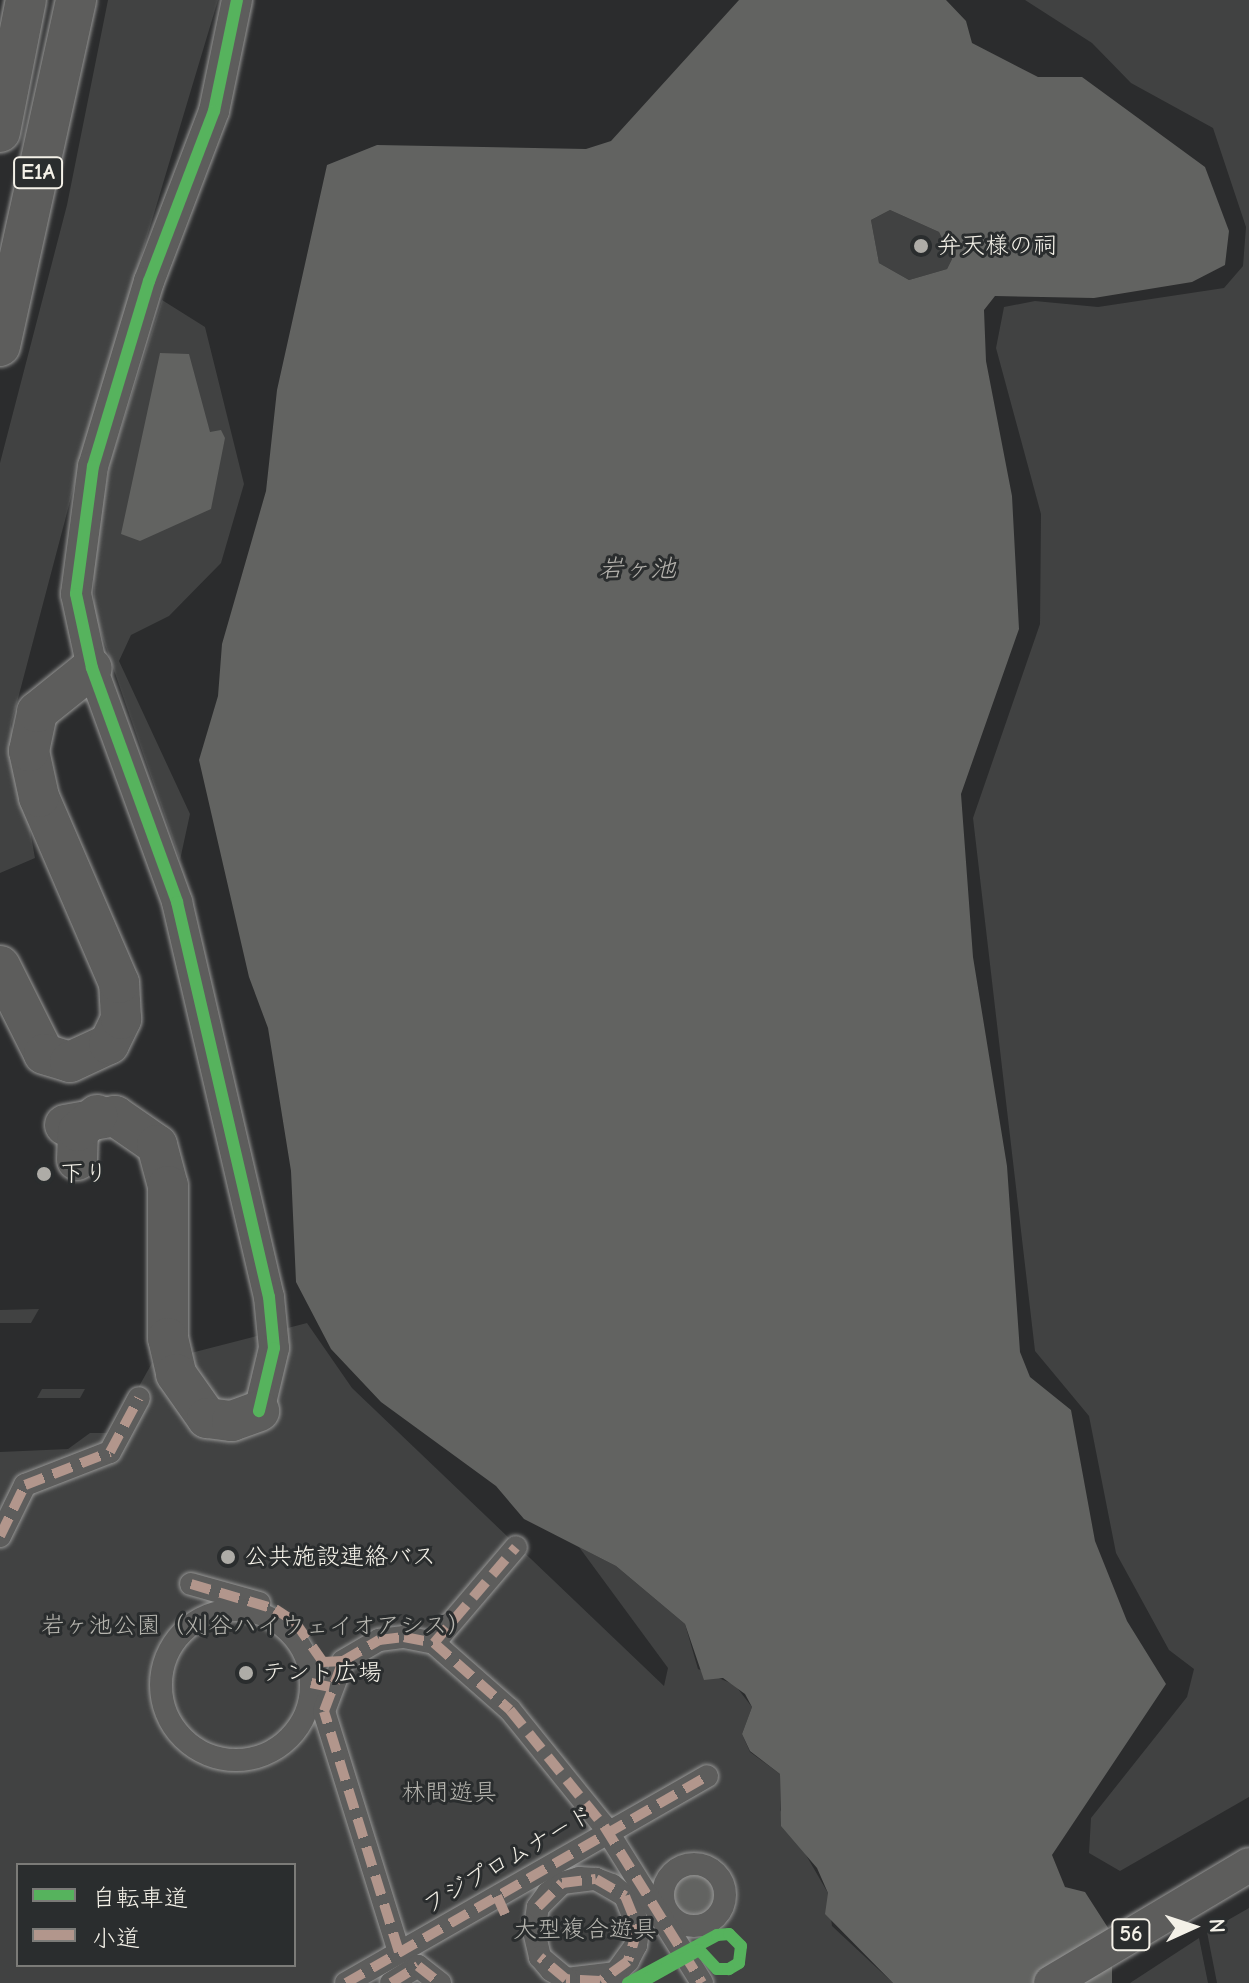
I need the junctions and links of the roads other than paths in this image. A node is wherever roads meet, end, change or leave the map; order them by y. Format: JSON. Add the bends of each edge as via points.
{"nodes":[{"id":1,"x":26,"y":0,"type":"edge"},
{"id":2,"x":76,"y":0,"type":"edge"},
{"id":3,"x":237,"y":0,"type":"edge"},
{"id":4,"x":0,"y":132,"type":"edge"},
{"id":5,"x":0,"y":346,"type":"edge"},
{"id":6,"x":92,"y":668,"type":"junction"},
{"id":7,"x":0,"y":966,"type":"edge"},
{"id":8,"x":80,"y":1133,"type":"dead end"},
{"id":9,"x":139,"y":1398,"type":"dead end"},
{"id":10,"x":259,"y":1411,"type":"joint"},
{"id":11,"x":0,"y":1536,"type":"edge"},
{"id":12,"x":516,"y":1547,"type":"dead end"},
{"id":13,"x":191,"y":1584,"type":"dead end"},
{"id":14,"x":434,"y":1643,"type":"junction"},
{"id":15,"x":343,"y":1661,"type":"junction"},
{"id":16,"x":320,"y":1685,"type":"junction"},
{"id":17,"x":702,"y":1779,"type":"dead end"},
{"id":18,"x":1249,"y":1865,"type":"edge"},
{"id":19,"x":538,"y":1907,"type":"joint"},
{"id":20,"x":399,"y":1952,"type":"junction"},
{"id":21,"x":346,"y":1983,"type":"edge"},
{"id":22,"x":391,"y":1983,"type":"edge"},
{"id":23,"x":440,"y":1983,"type":"edge"},
{"id":24,"x":702,"y":1983,"type":"edge"},
{"id":25,"x":1051,"y":1983,"type":"edge"}],
"edges":[{"from":1,"to":4,"type":"highway","number":"E1A"},
{"from":2,"to":5,"type":"highway","number":"E1A"},
{"from":3,"to":6,"type":"street","via":[[214,111],[149,281],[93,466],[76,594]]},
{"from":6,"to":7,"type":"highway","via":[[37,712],[29,751],[39,797],[119,983],[121,1019],[109,1044],[70,1062],[44,1054]]},
{"from":6,"to":10,"type":"street","via":[[177,902],[258,1250],[274,1348]]},
{"from":8,"to":10,"type":"highway","via":[[145,1131],[165,1164],[168,1338],[183,1391],[220,1422]]},
{"from":9,"to":11,"type":"street","via":[[110,1452],[25,1485]]},
{"from":12,"to":14,"type":"street"},
{"from":13,"to":15,"type":"street","via":[[275,1609],[295,1622],[323,1662]]},
{"from":14,"to":15,"type":"street","via":[[379,1640]]},
{"from":14,"to":24,"type":"street","via":[[552,1759],[663,1913]]},
{"from":15,"to":16,"type":"street"},
{"from":16,"to":16,"type":"street","via":[[294,1733],[255,1758],[232,1760],[209,1755],[173,1726],[162,1676],[185,1630],[232,1609],[281,1624],[299,1642]]},
{"from":16,"to":20,"type":"street","via":[[330,1741]]},
{"from":17,"to":20,"type":"street","name":"フジプロムナード","via":[[501,1905]]},
{"from":18,"to":25,"type":"main road","number":"56"},
{"from":19,"to":19,"type":"street","via":[[562,1883],[596,1879],[625,1896],[636,1945],[616,1973],[566,1979],[540,1957],[534,1932]]},
{"from":20,"to":21,"type":"street","name":"フジプロムナード"},
{"from":22,"to":23,"type":"street","via":[[402,1970],[418,1966]]}]}
